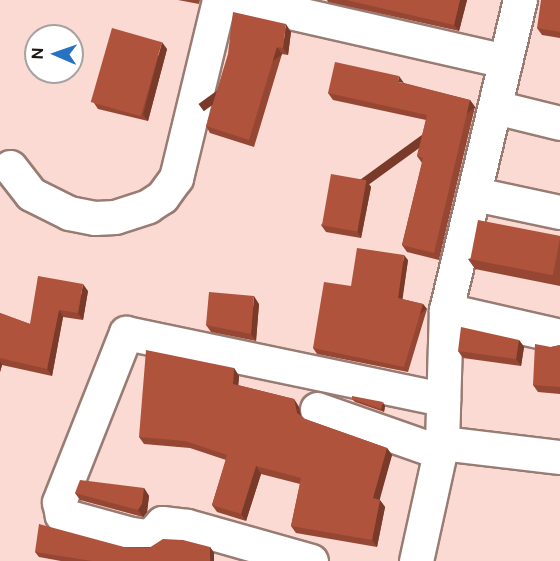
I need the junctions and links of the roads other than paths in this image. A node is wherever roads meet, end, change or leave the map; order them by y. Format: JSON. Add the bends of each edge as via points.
{"nodes":[{"id":1,"x":219,"y":0,"type":"edge"},
{"id":2,"x":237,"y":0,"type":"edge"},
{"id":3,"x":520,"y":0,"type":"edge"},
{"id":4,"x":506,"y":61,"type":"junction"},
{"id":5,"x":495,"y":108,"type":"junction"},
{"id":6,"x":560,"y":123,"type":"edge"},
{"id":7,"x":10,"y":167,"type":"dead end"},
{"id":8,"x":475,"y":194,"type":"junction"},
{"id":9,"x":560,"y":212,"type":"edge"},
{"id":10,"x":446,"y":309,"type":"junction"},
{"id":11,"x":560,"y":336,"type":"edge"},
{"id":12,"x":443,"y":399,"type":"junction"},
{"id":13,"x":317,"y":409,"type":"dead end"},
{"id":14,"x":441,"y":448,"type":"junction"},
{"id":15,"x":560,"y":458,"type":"edge"},
{"id":16,"x":311,"y":561,"type":"edge"},
{"id":17,"x":416,"y":561,"type":"edge"}],
"edges":[{"from":1,"to":7,"type":"street","via":[[176,178],[162,197],[115,217],[69,213],[30,194]]},
{"from":2,"to":4,"type":"street"},
{"from":3,"to":4,"type":"street"},
{"from":4,"to":5,"type":"street"},
{"from":5,"to":6,"type":"street"},
{"from":5,"to":8,"type":"street"},
{"from":8,"to":9,"type":"street"},
{"from":8,"to":10,"type":"street"},
{"from":10,"to":11,"type":"street"},
{"from":10,"to":12,"type":"street"},
{"from":12,"to":14,"type":"street"},
{"from":12,"to":16,"type":"street","via":[[126,333],[59,502],[62,514],[146,536],[162,523],[187,526]]},
{"from":13,"to":14,"type":"street"},
{"from":14,"to":15,"type":"street"},
{"from":14,"to":17,"type":"street"}]}
